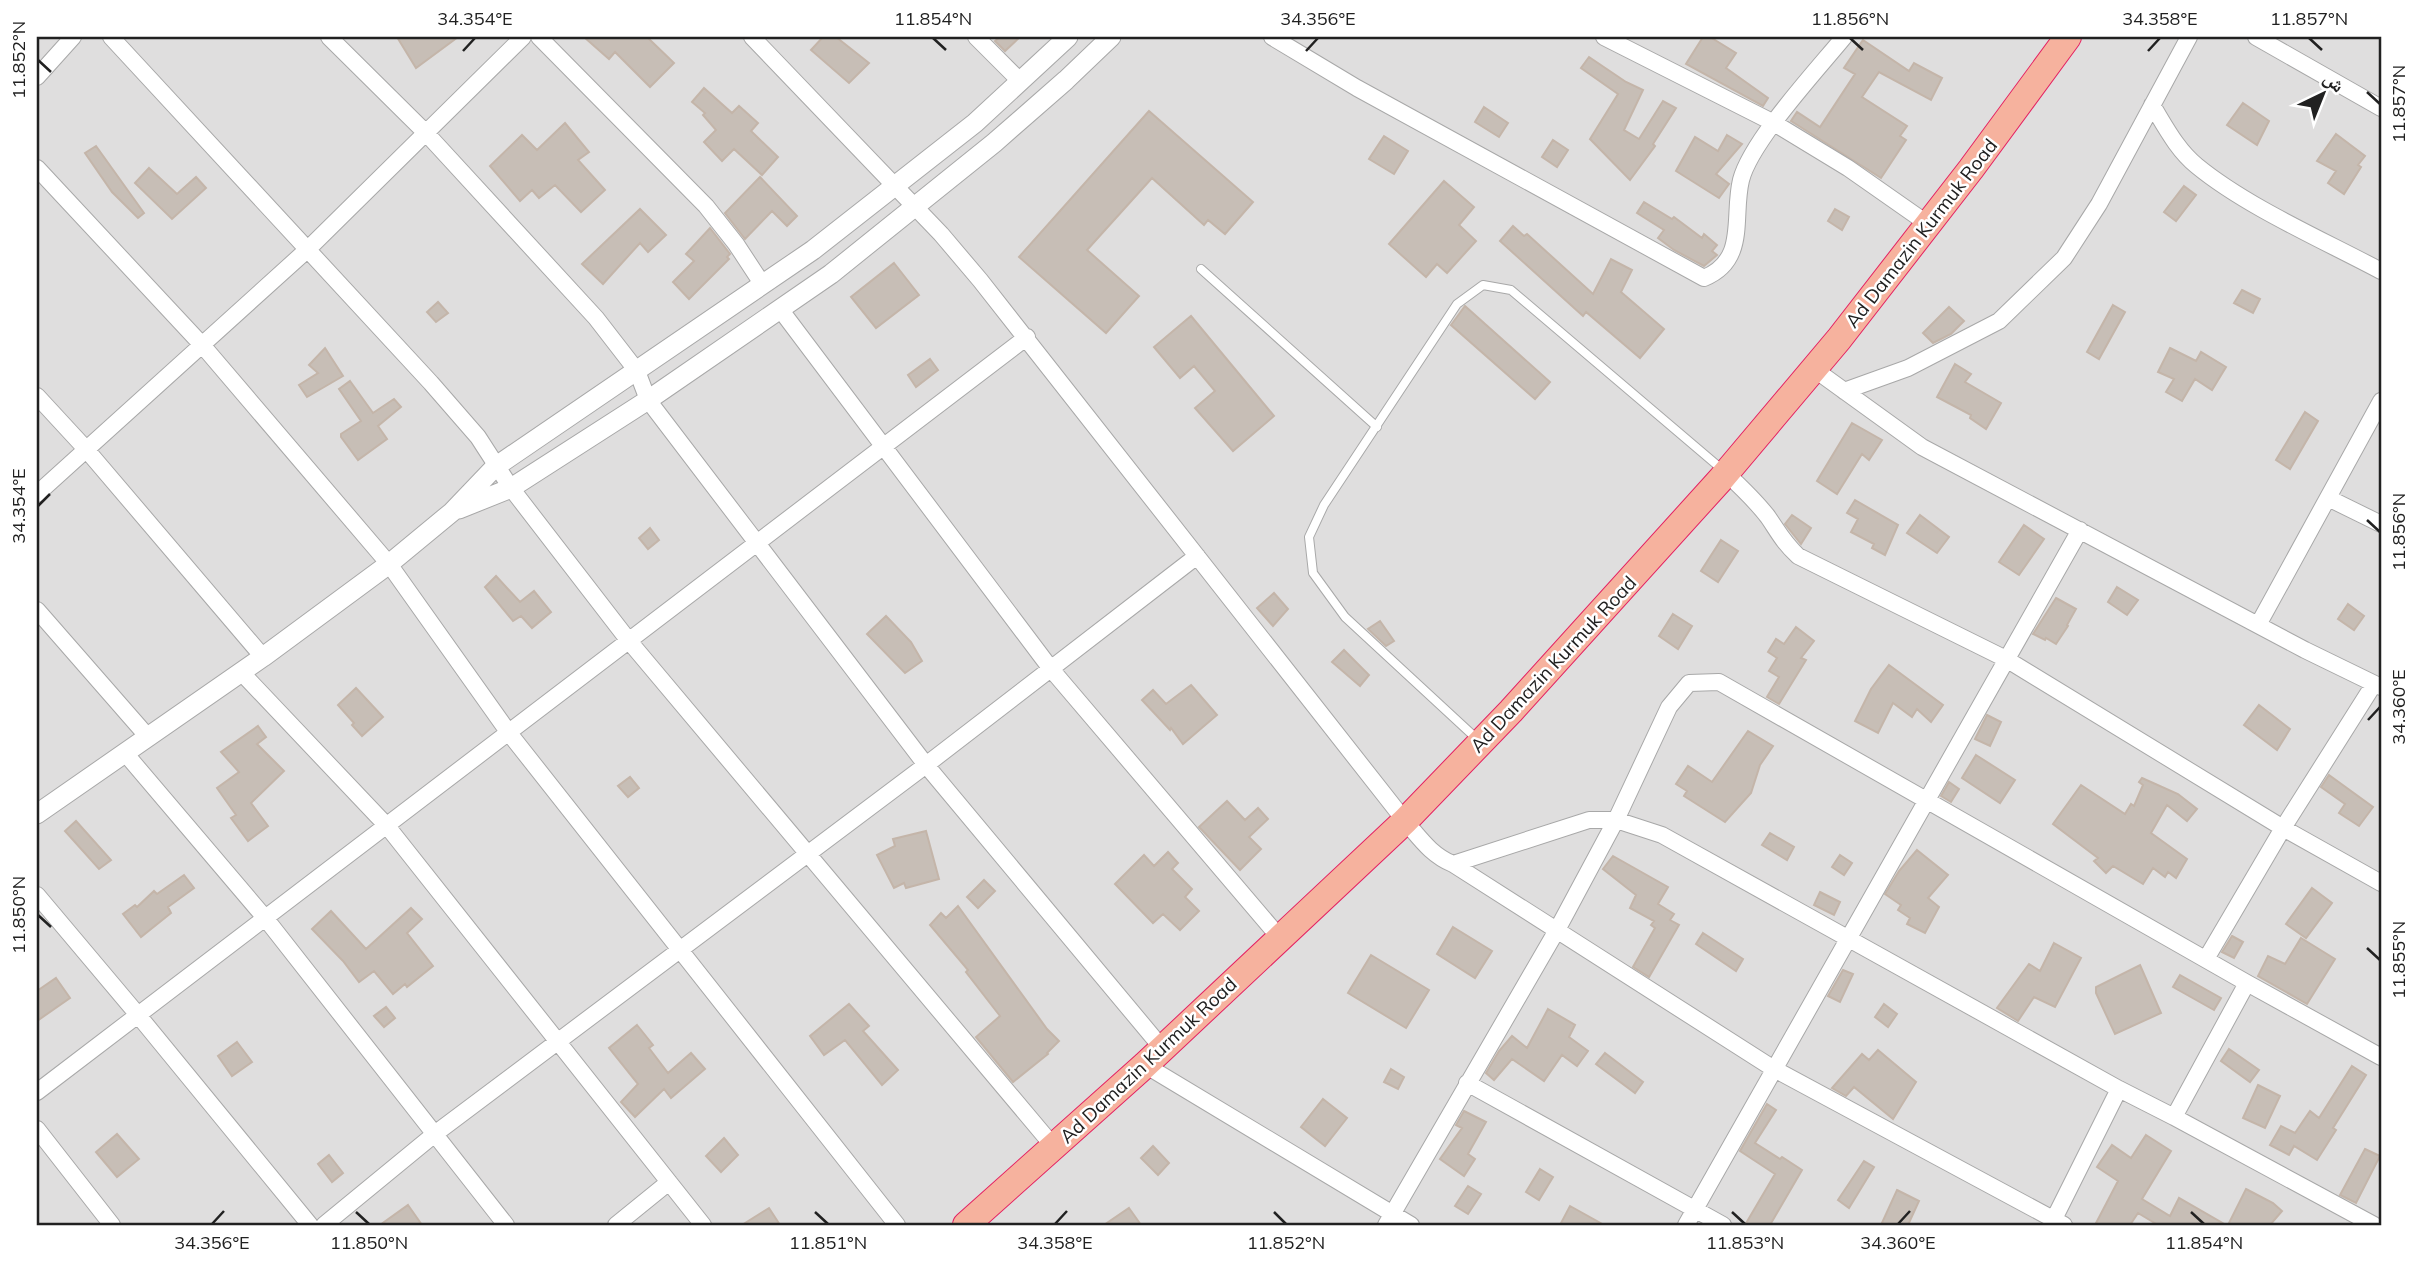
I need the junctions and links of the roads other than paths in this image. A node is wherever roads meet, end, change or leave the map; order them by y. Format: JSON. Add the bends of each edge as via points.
{"nodes":[{"id":1,"x":73,"y":37,"type":"edge"},
{"id":2,"x":111,"y":37,"type":"edge"},
{"id":3,"x":329,"y":37,"type":"edge"},
{"id":4,"x":523,"y":37,"type":"edge"},
{"id":5,"x":539,"y":37,"type":"edge"},
{"id":6,"x":752,"y":37,"type":"edge"},
{"id":7,"x":976,"y":37,"type":"edge"},
{"id":8,"x":1068,"y":37,"type":"edge"},
{"id":9,"x":1111,"y":37,"type":"edge"},
{"id":10,"x":1272,"y":37,"type":"edge"},
{"id":11,"x":1604,"y":37,"type":"edge"},
{"id":12,"x":1844,"y":37,"type":"edge"},
{"id":13,"x":2068,"y":37,"type":"edge"},
{"id":14,"x":2189,"y":37,"type":"edge"},
{"id":15,"x":2256,"y":37,"type":"edge"},
{"id":16,"x":37,"y":77,"type":"edge"},
{"id":17,"x":1020,"y":81,"type":"junction"},
{"id":18,"x":2152,"y":105,"type":"junction"},
{"id":19,"x":2381,"y":108,"type":"edge"},
{"id":20,"x":1774,"y":123,"type":"junction"},
{"id":21,"x":426,"y":133,"type":"junction"},
{"id":22,"x":37,"y":168,"type":"edge"},
{"id":23,"x":896,"y":186,"type":"junction"},
{"id":24,"x":914,"y":207,"type":"junction"},
{"id":25,"x":1928,"y":224,"type":"junction"},
{"id":26,"x":308,"y":249,"type":"junction"},
{"id":27,"x":1201,"y":269,"type":"dead end"},
{"id":28,"x":2381,"y":271,"type":"edge"},
{"id":29,"x":763,"y":285,"type":"junction"},
{"id":30,"x":780,"y":310,"type":"junction"},
{"id":31,"x":1027,"y":337,"type":"junction"},
{"id":32,"x":203,"y":346,"type":"junction"},
{"id":33,"x":1814,"y":369,"type":"junction"},
{"id":34,"x":637,"y":371,"type":"junction"},
{"id":35,"x":1844,"y":391,"type":"junction"},
{"id":36,"x":37,"y":396,"type":"edge"},
{"id":37,"x":648,"y":400,"type":"junction"},
{"id":38,"x":2381,"y":401,"type":"edge"},
{"id":39,"x":1377,"y":427,"type":"junction"},
{"id":40,"x":882,"y":447,"type":"junction"},
{"id":41,"x":85,"y":448,"type":"junction"},
{"id":42,"x":495,"y":467,"type":"junction"},
{"id":43,"x":1726,"y":473,"type":"junction"},
{"id":44,"x":511,"y":488,"type":"junction"},
{"id":45,"x":37,"y":494,"type":"edge"},
{"id":46,"x":2328,"y":498,"type":"junction"},
{"id":47,"x":452,"y":512,"type":"junction"},
{"id":48,"x":2381,"y":524,"type":"edge"},
{"id":49,"x":2080,"y":530,"type":"junction"},
{"id":50,"x":757,"y":543,"type":"junction"},
{"id":51,"x":1197,"y":556,"type":"junction"},
{"id":52,"x":389,"y":564,"type":"junction"},
{"id":53,"x":37,"y":610,"type":"edge"},
{"id":54,"x":2258,"y":625,"type":"junction"},
{"id":55,"x":629,"y":641,"type":"junction"},
{"id":56,"x":263,"y":657,"type":"junction"},
{"id":57,"x":2006,"y":659,"type":"junction"},
{"id":58,"x":1051,"y":669,"type":"junction"},
{"id":59,"x":241,"y":672,"type":"junction"},
{"id":60,"x":2378,"y":685,"type":"edge"},
{"id":61,"x":509,"y":733,"type":"junction"},
{"id":62,"x":148,"y":737,"type":"junction"},
{"id":63,"x":1480,"y":742,"type":"junction"},
{"id":64,"x":125,"y":752,"type":"junction"},
{"id":65,"x":926,"y":765,"type":"junction"},
{"id":66,"x":1926,"y":801,"type":"junction"},
{"id":67,"x":37,"y":814,"type":"edge"},
{"id":68,"x":1616,"y":820,"type":"junction"},
{"id":69,"x":1405,"y":821,"type":"junction"},
{"id":70,"x":387,"y":826,"type":"junction"},
{"id":71,"x":2283,"y":828,"type":"junction"},
{"id":72,"x":807,"y":854,"type":"junction"},
{"id":73,"x":1453,"y":864,"type":"junction"},
{"id":74,"x":2381,"y":883,"type":"edge"},
{"id":75,"x":37,"y":895,"type":"edge"},
{"id":76,"x":266,"y":919,"type":"junction"},
{"id":77,"x":1557,"y":930,"type":"junction"},
{"id":78,"x":1280,"y":938,"type":"junction"},
{"id":79,"x":1849,"y":938,"type":"junction"},
{"id":80,"x":680,"y":949,"type":"junction"},
{"id":81,"x":2206,"y":959,"type":"junction"},
{"id":82,"x":2247,"y":983,"type":"junction"},
{"id":83,"x":138,"y":1015,"type":"junction"},
{"id":84,"x":559,"y":1041,"type":"junction"},
{"id":85,"x":1154,"y":1056,"type":"junction"},
{"id":86,"x":2381,"y":1056,"type":"edge"},
{"id":87,"x":1774,"y":1069,"type":"junction"},
{"id":88,"x":1467,"y":1083,"type":"junction"},
{"id":89,"x":2119,"y":1089,"type":"junction"},
{"id":90,"x":37,"y":1092,"type":"edge"},
{"id":91,"x":2174,"y":1117,"type":"junction"},
{"id":92,"x":37,"y":1129,"type":"edge"},
{"id":93,"x":436,"y":1133,"type":"junction"},
{"id":94,"x":1054,"y":1147,"type":"junction"},
{"id":95,"x":669,"y":1182,"type":"junction"},
{"id":96,"x":1694,"y":1210,"type":"junction"},
{"id":97,"x":1389,"y":1219,"type":"edge"},
{"id":98,"x":2057,"y":1223,"type":"edge"},
{"id":99,"x":113,"y":1225,"type":"edge"},
{"id":100,"x":310,"y":1225,"type":"edge"},
{"id":101,"x":324,"y":1225,"type":"edge"},
{"id":102,"x":506,"y":1225,"type":"edge"},
{"id":103,"x":616,"y":1225,"type":"edge"},
{"id":104,"x":703,"y":1225,"type":"edge"},
{"id":105,"x":897,"y":1225,"type":"edge"},
{"id":106,"x":966,"y":1225,"type":"edge"},
{"id":107,"x":1411,"y":1225,"type":"edge"},
{"id":108,"x":1686,"y":1225,"type":"edge"},
{"id":109,"x":1723,"y":1225,"type":"edge"},
{"id":110,"x":2374,"y":1225,"type":"edge"}],
"edges":[{"from":1,"to":16,"type":"street"},
{"from":2,"to":26,"type":"street"},
{"from":3,"to":21,"type":"street"},
{"from":4,"to":21,"type":"street"},
{"from":5,"to":29,"type":"street","via":[[706,206]]},
{"from":6,"to":23,"type":"street"},
{"from":7,"to":17,"type":"street"},
{"from":8,"to":17,"type":"street"},
{"from":9,"to":24,"type":"street","via":[[994,143]]},
{"from":10,"to":20,"type":"street","via":[[1704,278],[1718,272],[1732,255],[1741,180]]},
{"from":11,"to":20,"type":"street"},
{"from":12,"to":20,"type":"street"},
{"from":13,"to":25,"type":"highway","name":"Ad Damazin Kurmuk Road"},
{"from":14,"to":18,"type":"street"},
{"from":15,"to":19,"type":"street"},
{"from":17,"to":23,"type":"street"},
{"from":18,"to":28,"type":"street","via":[[2169,135],[2195,165],[2245,199]]},
{"from":18,"to":35,"type":"street","via":[[2064,258],[1999,321],[1908,368]]},
{"from":20,"to":25,"type":"street"},
{"from":21,"to":26,"type":"street"},
{"from":21,"to":34,"type":"street","via":[[596,318]]},
{"from":22,"to":32,"type":"street"},
{"from":23,"to":24,"type":"street"},
{"from":23,"to":29,"type":"street"},
{"from":24,"to":30,"type":"street"},
{"from":24,"to":31,"type":"street"},
{"from":25,"to":33,"type":"highway","name":"Ad Damazin Kurmuk Road"},
{"from":26,"to":32,"type":"street"},
{"from":26,"to":42,"type":"street","via":[[478,437]]},
{"from":27,"to":39,"type":"lane"},
{"from":29,"to":34,"type":"street"},
{"from":30,"to":37,"type":"street"},
{"from":30,"to":40,"type":"street"},
{"from":31,"to":40,"type":"street"},
{"from":31,"to":51,"type":"street"},
{"from":32,"to":41,"type":"street"},
{"from":32,"to":52,"type":"street"},
{"from":33,"to":35,"type":"street"},
{"from":33,"to":43,"type":"highway","name":"Ad Damazin Kurmuk Road"},
{"from":34,"to":37,"type":"street"},
{"from":34,"to":42,"type":"street"},
{"from":35,"to":49,"type":"street","via":[[1922,447]]},
{"from":36,"to":41,"type":"street"},
{"from":37,"to":44,"type":"street"},
{"from":37,"to":50,"type":"street"},
{"from":38,"to":46,"type":"street"},
{"from":39,"to":43,"type":"lane","via":[[1457,304],[1483,285],[1511,290]]},
{"from":39,"to":63,"type":"lane","via":[[1324,505],[1309,537],[1313,573],[1345,617]]},
{"from":40,"to":50,"type":"street"},
{"from":40,"to":58,"type":"street"},
{"from":41,"to":45,"type":"street"},
{"from":41,"to":56,"type":"street"},
{"from":42,"to":44,"type":"street"},
{"from":42,"to":47,"type":"street"},
{"from":43,"to":57,"type":"street","via":[[1798,556]]},
{"from":43,"to":63,"type":"highway","name":"Ad Damazin Kurmuk Road"},
{"from":44,"to":47,"type":"street"},
{"from":44,"to":55,"type":"street"},
{"from":46,"to":48,"type":"street"},
{"from":46,"to":54,"type":"street"},
{"from":47,"to":52,"type":"street"},
{"from":49,"to":54,"type":"street"},
{"from":49,"to":57,"type":"street"},
{"from":50,"to":55,"type":"street"},
{"from":50,"to":65,"type":"street"},
{"from":51,"to":58,"type":"street"},
{"from":51,"to":69,"type":"street"},
{"from":52,"to":56,"type":"street"},
{"from":52,"to":61,"type":"street"},
{"from":53,"to":62,"type":"street"},
{"from":54,"to":60,"type":"street"},
{"from":55,"to":61,"type":"street"},
{"from":55,"to":72,"type":"street"},
{"from":56,"to":59,"type":"street"},
{"from":57,"to":66,"type":"street"},
{"from":57,"to":71,"type":"street"},
{"from":58,"to":65,"type":"street"},
{"from":58,"to":78,"type":"street"},
{"from":59,"to":62,"type":"street"},
{"from":59,"to":70,"type":"street"},
{"from":60,"to":71,"type":"street"},
{"from":61,"to":70,"type":"street"},
{"from":61,"to":80,"type":"street"},
{"from":62,"to":64,"type":"street"},
{"from":63,"to":69,"type":"highway","name":"Ad Damazin Kurmuk Road"},
{"from":64,"to":67,"type":"street"},
{"from":64,"to":76,"type":"street"},
{"from":65,"to":72,"type":"street"},
{"from":65,"to":85,"type":"street"},
{"from":66,"to":68,"type":"street","via":[[1719,682],[1709,682],[1689,684],[1669,706]]},
{"from":66,"to":79,"type":"street"},
{"from":66,"to":81,"type":"street"},
{"from":68,"to":73,"type":"street","via":[[1589,820]]},
{"from":68,"to":77,"type":"street"},
{"from":68,"to":79,"type":"street","via":[[1662,835]]},
{"from":69,"to":73,"type":"street","via":[[1428,849]]},
{"from":69,"to":78,"type":"highway","name":"Ad Damazin Kurmuk Road"},
{"from":70,"to":76,"type":"street"},
{"from":70,"to":84,"type":"street"},
{"from":71,"to":74,"type":"street"},
{"from":71,"to":81,"type":"street"},
{"from":72,"to":80,"type":"street"},
{"from":72,"to":94,"type":"street"},
{"from":73,"to":77,"type":"street"},
{"from":75,"to":83,"type":"street"},
{"from":76,"to":83,"type":"street"},
{"from":76,"to":93,"type":"street"},
{"from":77,"to":87,"type":"street"},
{"from":77,"to":88,"type":"street"},
{"from":78,"to":85,"type":"highway","name":"Ad Damazin Kurmuk Road"},
{"from":79,"to":87,"type":"street"},
{"from":79,"to":89,"type":"street"},
{"from":80,"to":84,"type":"street"},
{"from":80,"to":105,"type":"street"},
{"from":81,"to":82,"type":"street"},
{"from":82,"to":86,"type":"street"},
{"from":82,"to":91,"type":"street"},
{"from":83,"to":90,"type":"street"},
{"from":83,"to":100,"type":"street"},
{"from":84,"to":93,"type":"street"},
{"from":84,"to":95,"type":"street"},
{"from":85,"to":94,"type":"highway","name":"Ad Damazin Kurmuk Road"},
{"from":85,"to":97,"type":"street"},
{"from":87,"to":96,"type":"street"},
{"from":87,"to":98,"type":"street"},
{"from":88,"to":96,"type":"street"},
{"from":88,"to":97,"type":"street"},
{"from":89,"to":91,"type":"street"},
{"from":89,"to":98,"type":"street"},
{"from":91,"to":110,"type":"street"},
{"from":92,"to":99,"type":"street"},
{"from":93,"to":101,"type":"street"},
{"from":93,"to":102,"type":"street"},
{"from":94,"to":106,"type":"highway","name":"Ad Damazin Kurmuk Road"},
{"from":95,"to":103,"type":"street"},
{"from":95,"to":104,"type":"street"},
{"from":96,"to":108,"type":"street"},
{"from":96,"to":109,"type":"street"},
{"from":97,"to":107,"type":"street"}]}
